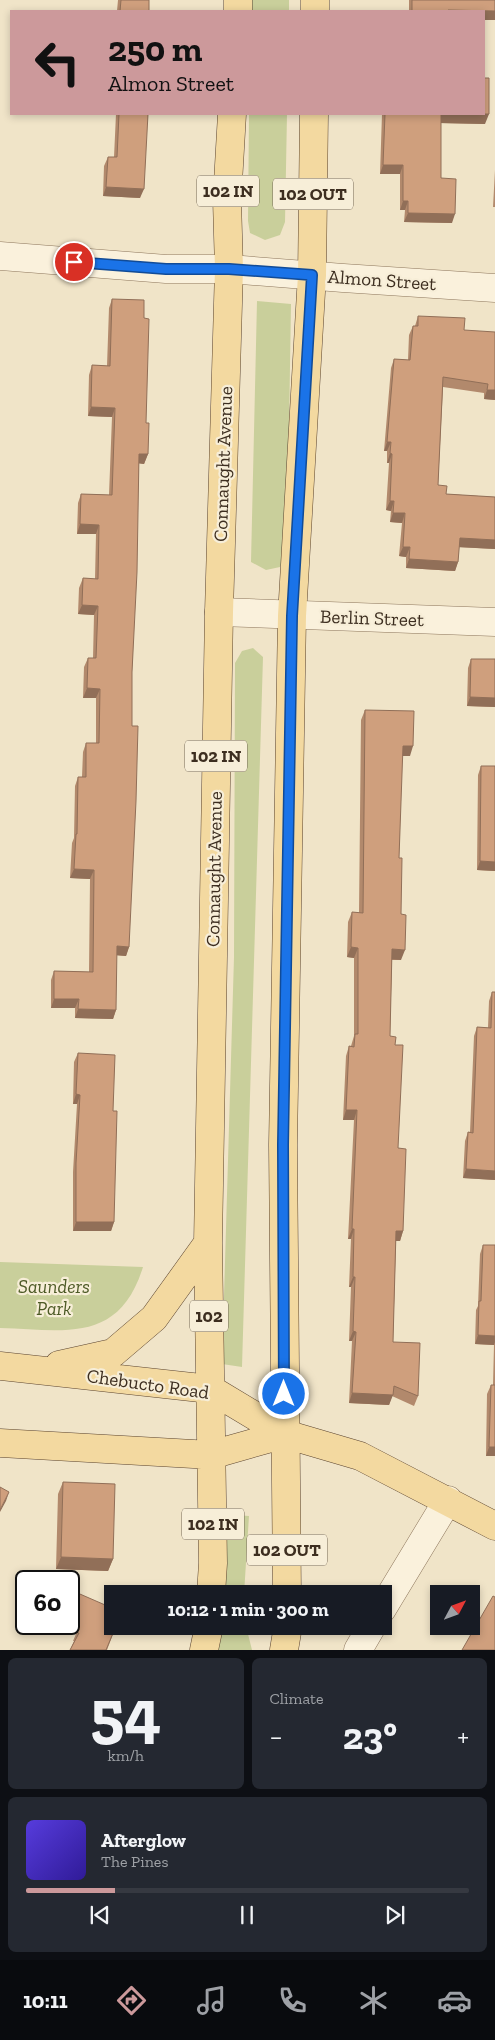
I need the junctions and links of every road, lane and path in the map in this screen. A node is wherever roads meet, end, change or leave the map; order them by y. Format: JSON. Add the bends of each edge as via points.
{"nodes":[{"id":1,"x":232,"y":115,"type":"edge"},
{"id":2,"x":314,"y":115,"type":"edge"},
{"id":3,"x":0,"y":256,"type":"edge"},
{"id":4,"x":229,"y":269,"type":"junction"},
{"id":5,"x":312,"y":275,"type":"junction"},
{"id":6,"x":495,"y":288,"type":"edge"},
{"id":7,"x":219,"y":612,"type":"junction"},
{"id":8,"x":292,"y":616,"type":"junction"},
{"id":9,"x":495,"y":622,"type":"edge"},
{"id":10,"x":208,"y":1243,"type":"junction"},
{"id":11,"x":0,"y":1366,"type":"edge"},
{"id":12,"x":40,"y":1370,"type":"junction"},
{"id":13,"x":210,"y":1389,"type":"junction"},
{"id":14,"x":285,"y":1434,"type":"junction"},
{"id":15,"x":0,"y":1443,"type":"edge"},
{"id":16,"x":211,"y":1455,"type":"junction"},
{"id":17,"x":448,"y":1500,"type":"junction"},
{"id":18,"x":495,"y":1526,"type":"edge"},
{"id":19,"x":212,"y":1585,"type":"edge"},
{"id":20,"x":288,"y":1585,"type":"edge"},
{"id":21,"x":392,"y":1592,"type":"edge"},
{"id":22,"x":207,"y":1635,"type":"edge"},
{"id":23,"x":286,"y":1635,"type":"edge"},
{"id":24,"x":367,"y":1635,"type":"edge"},
{"id":25,"x":204,"y":1650,"type":"edge"},
{"id":26,"x":284,"y":1650,"type":"edge"},
{"id":27,"x":358,"y":1650,"type":"edge"}],
"edges":[{"from":1,"to":4,"type":"main road","name":"Connaught Avenue","number":"102 IN","via":[[227,200]]},
{"from":2,"to":5,"type":"main road","number":"102 OUT"},
{"from":3,"to":4,"type":"street","name":"Almon Street","via":[[166,269]]},
{"from":4,"to":5,"type":"street","name":"Almon Street"},
{"from":4,"to":7,"type":"main road","name":"Connaught Avenue","number":"102 IN"},
{"from":5,"to":6,"type":"street","name":"Almon Street"},
{"from":5,"to":8,"type":"main road","number":"102 OUT"},
{"from":7,"to":8,"type":"street","name":"Berlin Street"},
{"from":7,"to":10,"type":"main road","name":"Connaught Avenue","number":"102 IN"},
{"from":8,"to":9,"type":"street","name":"Berlin Street"},
{"from":8,"to":14,"type":"main road","number":"102 OUT","via":[[283,1145]]},
{"from":10,"to":12,"type":"main road","via":[[154,1318],[112,1353]]},
{"from":10,"to":13,"type":"main road","name":"Connaught Avenue","number":"102"},
{"from":11,"to":12,"type":"main road","name":"Chebucto Road"},
{"from":12,"to":13,"type":"main road","name":"Chebucto Road"},
{"from":13,"to":14,"type":"main road","name":"Chebucto Road"},
{"from":13,"to":16,"type":"main road","name":"Connaught Avenue","number":"102 IN"},
{"from":14,"to":16,"type":"main road"},
{"from":14,"to":17,"type":"main road","name":"Chebucto Road","via":[[360,1456]]},
{"from":14,"to":20,"type":"main road","number":"102 OUT"},
{"from":15,"to":16,"type":"main road"},
{"from":16,"to":19,"type":"main road","name":"Connaught Avenue","number":"102 IN"},
{"from":17,"to":18,"type":"main road","name":"Chebucto Road"},
{"from":17,"to":21,"type":"street"},
{"from":22,"to":25,"type":"main road"},
{"from":23,"to":26,"type":"main road"},
{"from":24,"to":27,"type":"street"}]}
